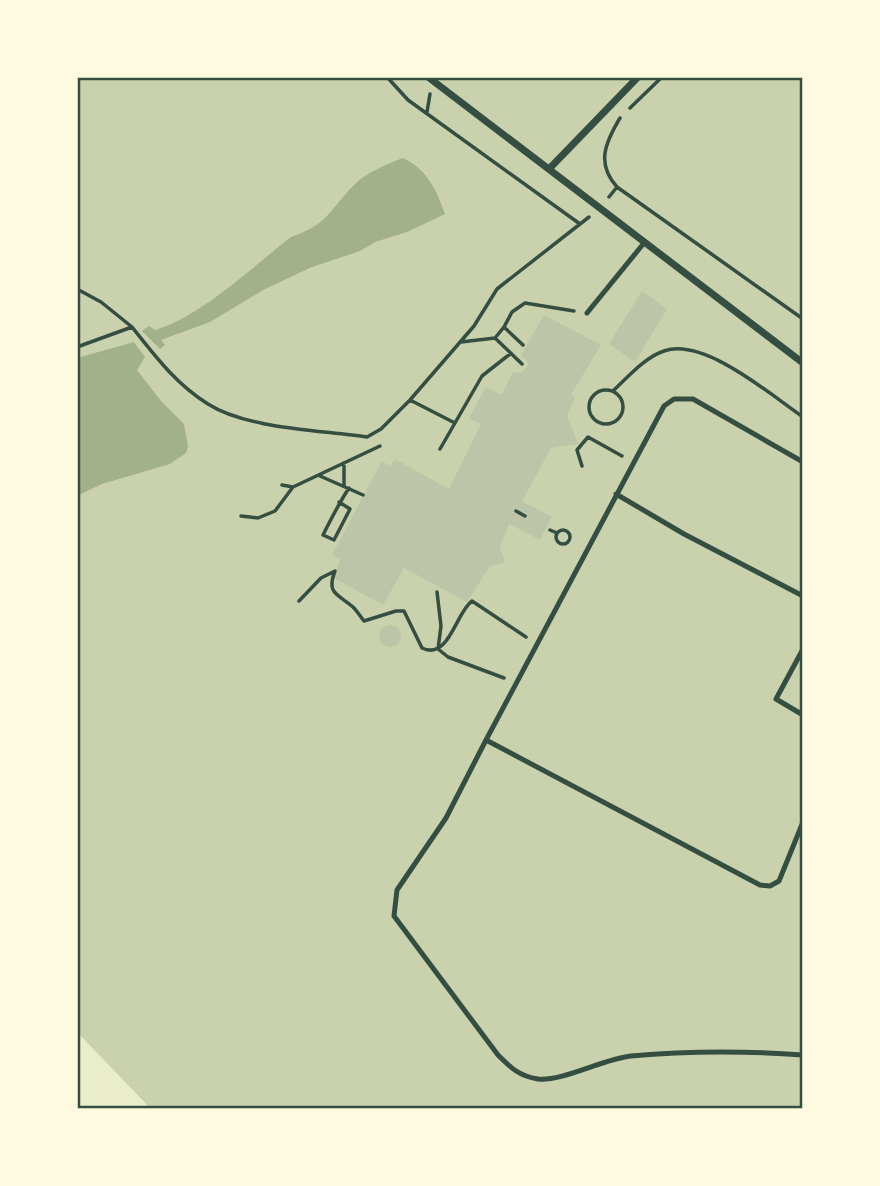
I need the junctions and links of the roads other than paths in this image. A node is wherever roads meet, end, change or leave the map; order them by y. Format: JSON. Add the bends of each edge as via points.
{"nodes":[{"id":1,"x":428,"y":77,"type":"edge"},
{"id":2,"x":638,"y":77,"type":"edge"},
{"id":3,"x":549,"y":169,"type":"junction"},
{"id":4,"x":644,"y":243,"type":"junction"},
{"id":5,"x":587,"y":313,"type":"road end"},
{"id":6,"x":803,"y":363,"type":"edge"},
{"id":7,"x":803,"y":462,"type":"edge"},
{"id":8,"x":616,"y":495,"type":"junction"},
{"id":9,"x":803,"y":596,"type":"edge"},
{"id":10,"x":803,"y":649,"type":"edge"},
{"id":11,"x":803,"y":715,"type":"edge"},
{"id":12,"x":486,"y":740,"type":"junction"},
{"id":13,"x":803,"y":822,"type":"edge"},
{"id":14,"x":796,"y":844,"type":"junction"},
{"id":15,"x":803,"y":848,"type":"edge"},
{"id":16,"x":803,"y":1055,"type":"edge"}],
"edges":[{"from":1,"to":3,"type":"street"},
{"from":2,"to":3,"type":"street"},
{"from":3,"to":4,"type":"street"},
{"from":4,"to":5,"type":"lane"},
{"from":4,"to":6,"type":"street"},
{"from":7,"to":8,"type":"lane","via":[[693,399],[674,398],[664,405]]},
{"from":8,"to":9,"type":"lane"},
{"from":8,"to":12,"type":"lane"},
{"from":10,"to":11,"type":"lane","via":[[776,699]]},
{"from":12,"to":14,"type":"lane","via":[[760,885],[779,881]]},
{"from":12,"to":16,"type":"lane","via":[[446,818],[397,890],[394,916],[516,1074],[541,1080],[631,1056]]},
{"from":13,"to":14,"type":"lane"},
{"from":14,"to":15,"type":"lane"}]}
